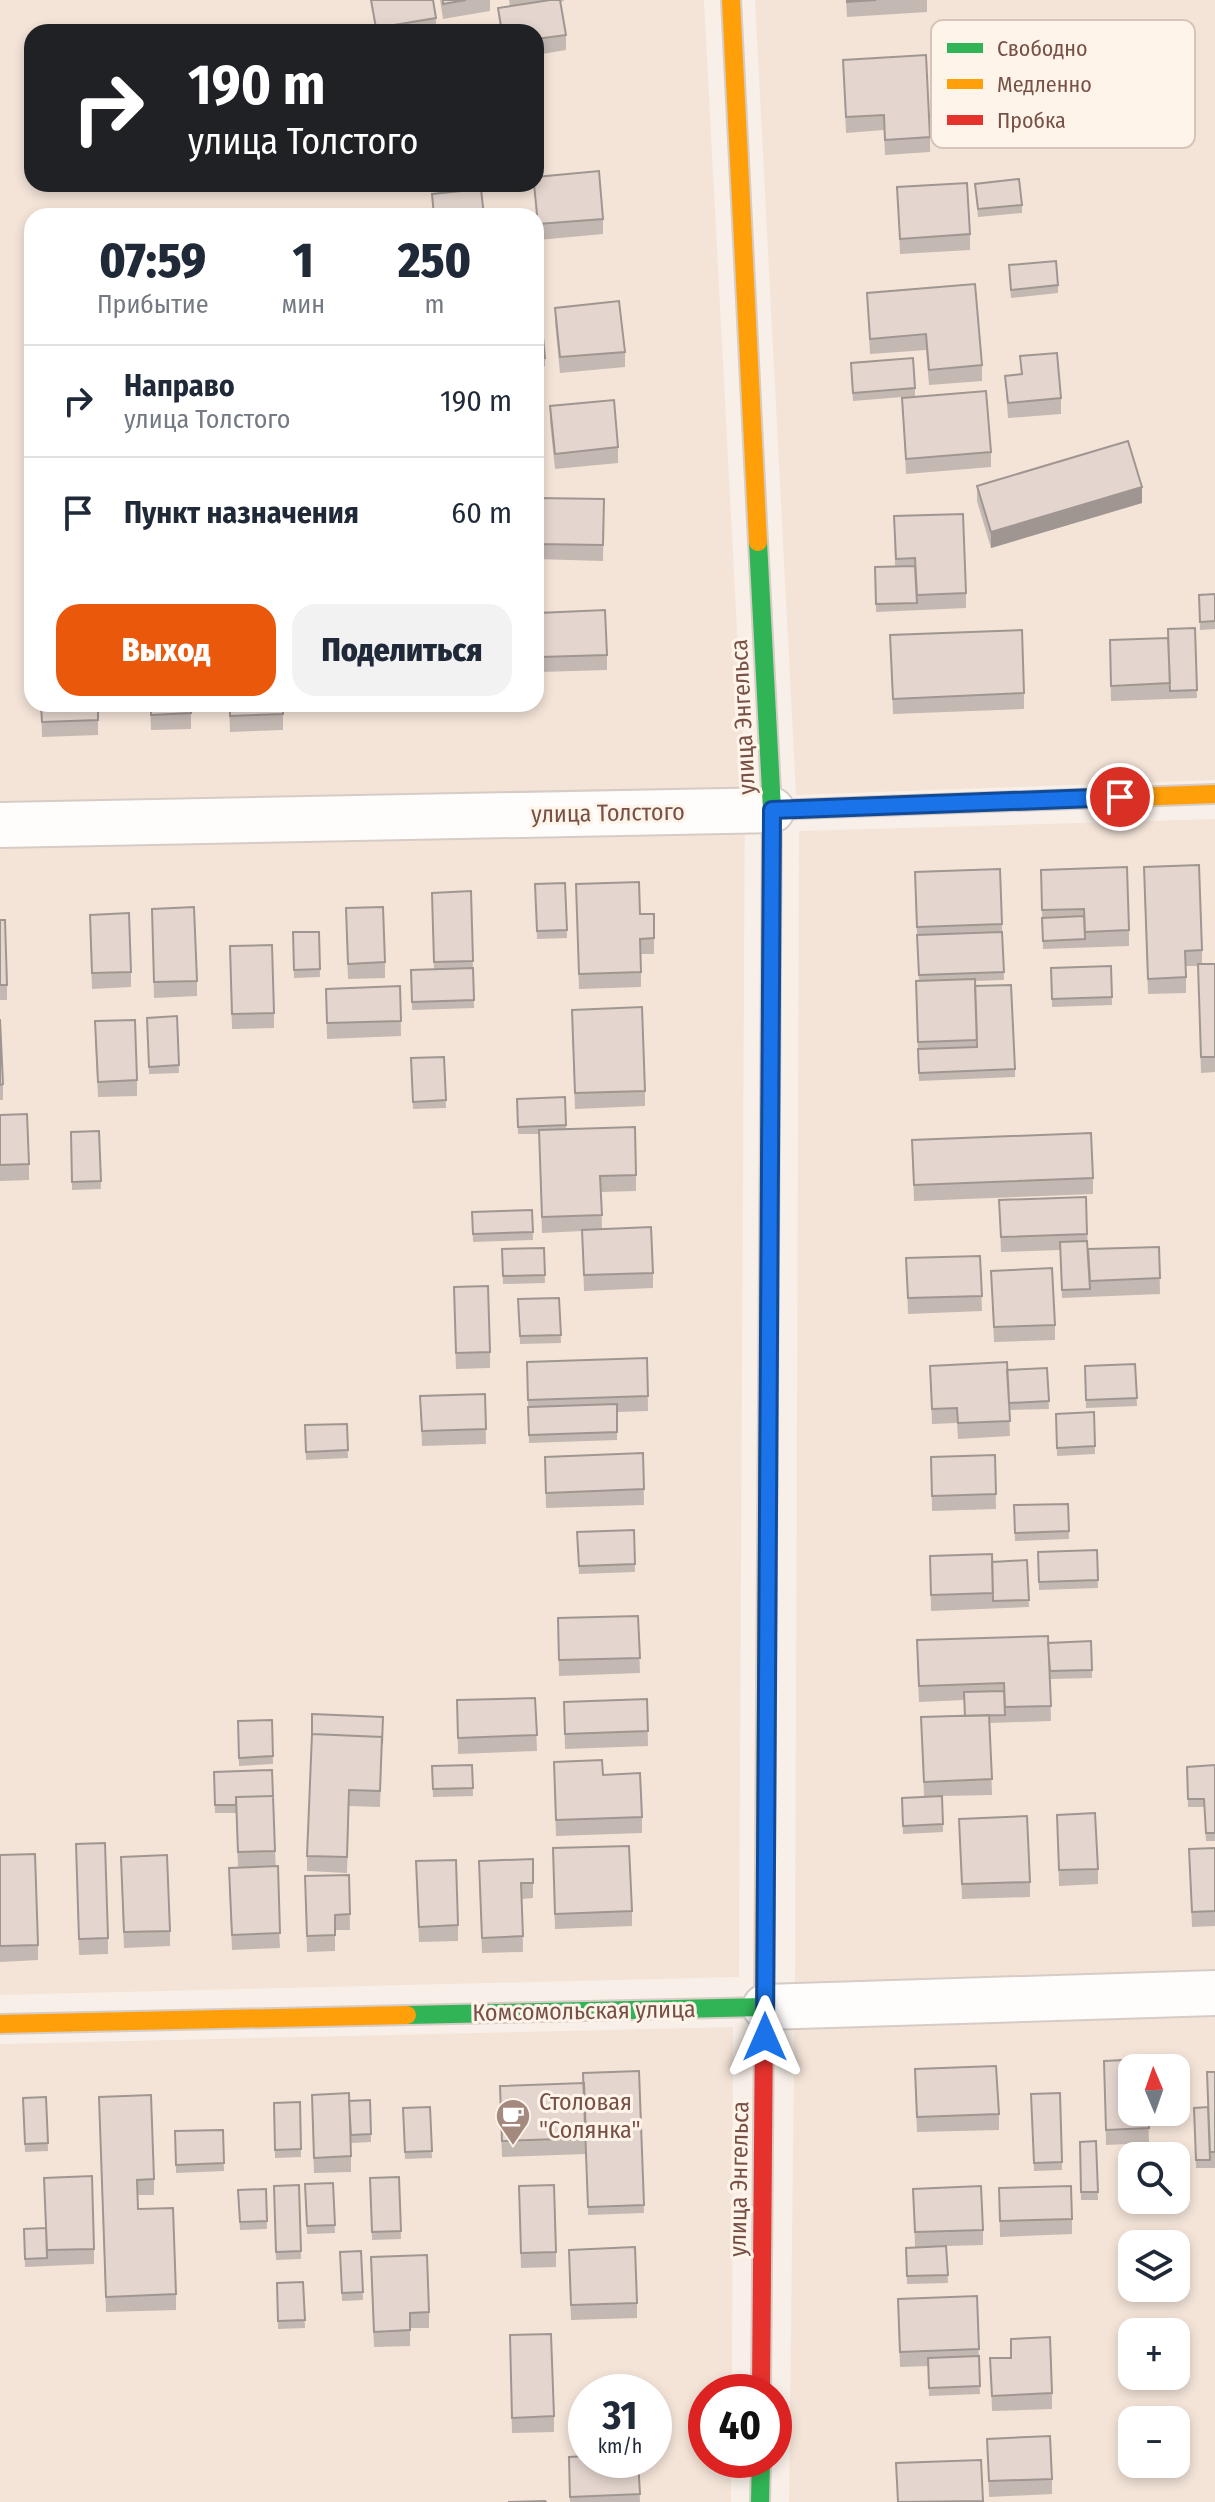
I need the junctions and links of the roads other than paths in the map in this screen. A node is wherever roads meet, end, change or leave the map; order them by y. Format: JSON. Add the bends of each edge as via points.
{"nodes":[{"id":1,"x":731,"y":0,"type":"edge"},
{"id":2,"x":1215,"y":794,"type":"edge"},
{"id":3,"x":772,"y":810,"type":"junction"},
{"id":4,"x":0,"y":825,"type":"edge"},
{"id":5,"x":1215,"y":1993,"type":"edge"},
{"id":6,"x":765,"y":2007,"type":"junction"},
{"id":7,"x":0,"y":2024,"type":"edge"},
{"id":8,"x":761,"y":2374,"type":"edge"},
{"id":9,"x":761,"y":2478,"type":"edge"},
{"id":10,"x":760,"y":2502,"type":"edge"}],
"edges":[{"from":1,"to":3,"type":"main road","name":"улица Энгельса"},
{"from":2,"to":3,"type":"main road","name":"улица Толстого"},
{"from":3,"to":4,"type":"street","name":"улица Толстого"},
{"from":3,"to":6,"type":"main road","name":"улица Энгельса"},
{"from":5,"to":6,"type":"street","name":"Комсомольская улица"},
{"from":6,"to":7,"type":"main road","name":"Комсомольская улица"},
{"from":6,"to":8,"type":"main road","name":"улица Энгельса"},
{"from":9,"to":10,"type":"main road"}]}
